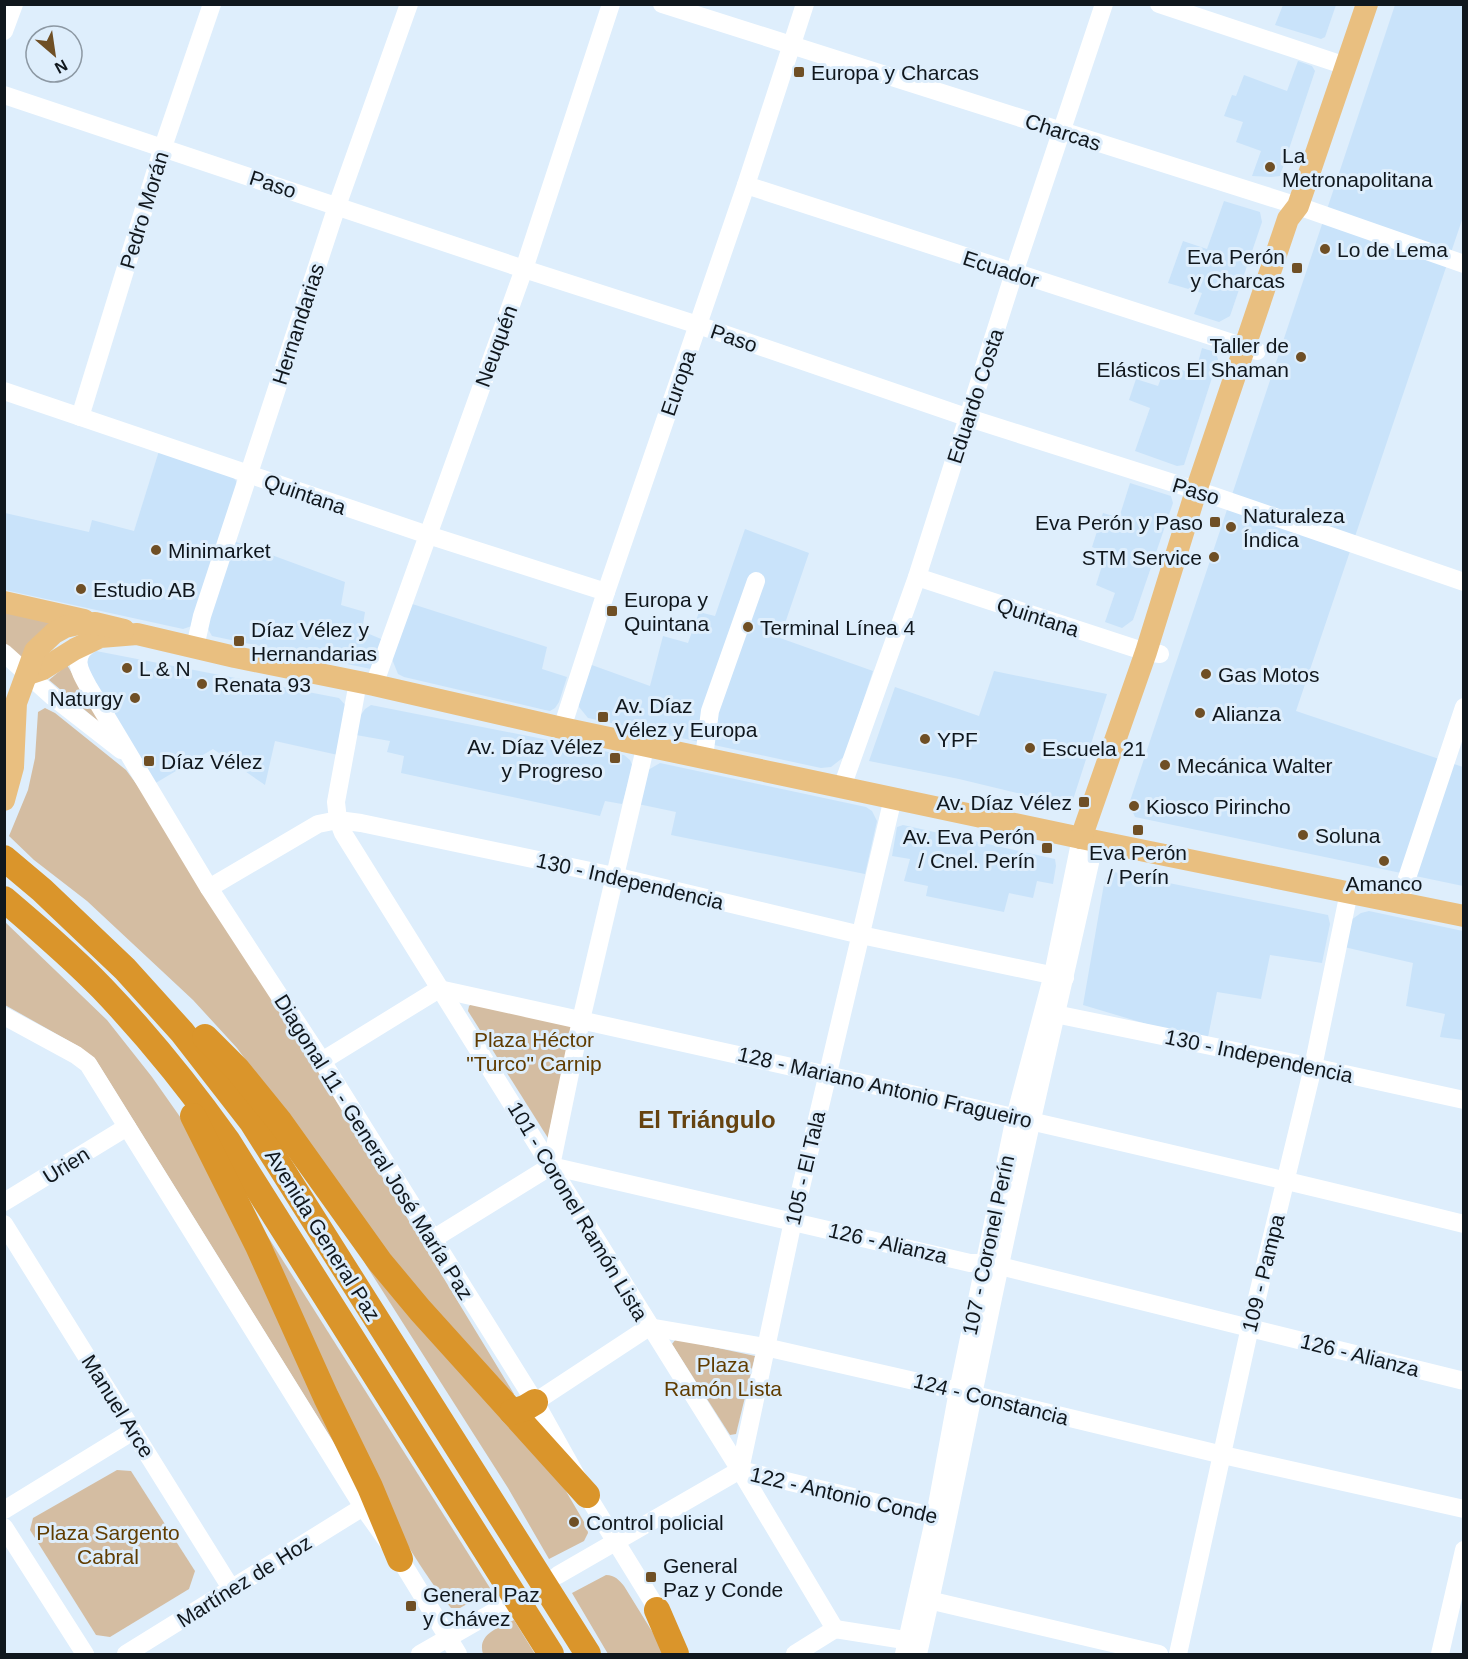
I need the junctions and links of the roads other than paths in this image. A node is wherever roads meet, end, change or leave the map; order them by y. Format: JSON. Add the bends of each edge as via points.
{"nodes":[{"id":1,"x":14,"y":4,"type":"edge"},
{"id":2,"x":212,"y":4,"type":"edge"},
{"id":3,"x":409,"y":4,"type":"edge"},
{"id":4,"x":611,"y":4,"type":"edge"},
{"id":5,"x":662,"y":4,"type":"edge"},
{"id":6,"x":805,"y":4,"type":"edge"},
{"id":7,"x":1104,"y":4,"type":"edge"},
{"id":8,"x":1159,"y":4,"type":"edge"},
{"id":9,"x":1367,"y":4,"type":"edge"},
{"id":10,"x":4,"y":31,"type":"edge"},
{"id":11,"x":791,"y":46,"type":"junction"},
{"id":12,"x":1346,"y":66,"type":"junction"},
{"id":13,"x":4,"y":95,"type":"edge"},
{"id":14,"x":1062,"y":132,"type":"junction"},
{"id":15,"x":163,"y":147,"type":"junction"},
{"id":16,"x":746,"y":185,"type":"junction"},
{"id":17,"x":337,"y":206,"type":"junction"},
{"id":18,"x":1298,"y":206,"type":"junction"},
{"id":19,"x":1464,"y":264,"type":"edge"},
{"id":20,"x":525,"y":269,"type":"junction"},
{"id":21,"x":1014,"y":273,"type":"junction"},
{"id":22,"x":698,"y":325,"type":"junction"},
{"id":23,"x":1251,"y":349,"type":"junction"},
{"id":24,"x":4,"y":392,"type":"edge"},
{"id":25,"x":80,"y":417,"type":"junction"},
{"id":26,"x":969,"y":418,"type":"junction"},
{"id":27,"x":248,"y":475,"type":"junction"},
{"id":28,"x":1204,"y":493,"type":"junction"},
{"id":29,"x":428,"y":535,"type":"junction"},
{"id":30,"x":917,"y":577,"type":"junction"},
{"id":31,"x":756,"y":581,"type":"dead end"},
{"id":32,"x":1464,"y":582,"type":"edge"},
{"id":33,"x":606,"y":592,"type":"junction"},
{"id":34,"x":4,"y":602,"type":"edge"},
{"id":35,"x":93,"y":632,"type":"junction"},
{"id":36,"x":195,"y":647,"type":"junction"},
{"id":37,"x":4,"y":653,"type":"edge"},
{"id":38,"x":1153,"y":653,"type":"junction"},
{"id":39,"x":28,"y":674,"type":"junction"},
{"id":40,"x":366,"y":684,"type":"junction"},
{"id":41,"x":1464,"y":707,"type":"edge"},
{"id":42,"x":562,"y":728,"type":"junction"},
{"id":43,"x":646,"y":744,"type":"junction"},
{"id":44,"x":130,"y":756,"type":"junction"},
{"id":45,"x":704,"y":757,"type":"junction"},
{"id":46,"x":842,"y":787,"type":"junction"},
{"id":47,"x":893,"y":798,"type":"junction"},
{"id":48,"x":4,"y":800,"type":"edge"},
{"id":49,"x":338,"y":820,"type":"junction"},
{"id":50,"x":1088,"y":839,"type":"junction"},
{"id":51,"x":4,"y":858,"type":"edge"},
{"id":52,"x":614,"y":876,"type":"junction"},
{"id":53,"x":209,"y":888,"type":"junction"},
{"id":54,"x":1349,"y":892,"type":"junction"},
{"id":55,"x":4,"y":899,"type":"edge"},
{"id":56,"x":1399,"y":902,"type":"junction"},
{"id":57,"x":1464,"y":916,"type":"edge"},
{"id":58,"x":861,"y":935,"type":"junction"},
{"id":59,"x":125,"y":969,"type":"junction"},
{"id":60,"x":1059,"y":976,"type":"junction"},
{"id":61,"x":103,"y":989,"type":"junction"},
{"id":62,"x":439,"y":989,"type":"junction"},
{"id":63,"x":1054,"y":1014,"type":"junction"},
{"id":64,"x":4,"y":1016,"type":"edge"},
{"id":65,"x":581,"y":1020,"type":"junction"},
{"id":66,"x":322,"y":1061,"type":"junction"},
{"id":67,"x":1313,"y":1067,"type":"junction"},
{"id":68,"x":828,"y":1074,"type":"junction"},
{"id":69,"x":1464,"y":1100,"type":"edge"},
{"id":70,"x":1023,"y":1119,"type":"junction"},
{"id":71,"x":127,"y":1127,"type":"junction"},
{"id":72,"x":552,"y":1166,"type":"junction"},
{"id":73,"x":1286,"y":1180,"type":"junction"},
{"id":74,"x":4,"y":1202,"type":"edge"},
{"id":75,"x":793,"y":1221,"type":"junction"},
{"id":76,"x":4,"y":1224,"type":"edge"},
{"id":77,"x":1464,"y":1224,"type":"edge"},
{"id":78,"x":433,"y":1239,"type":"junction"},
{"id":79,"x":992,"y":1264,"type":"junction"},
{"id":80,"x":649,"y":1327,"type":"junction"},
{"id":81,"x":1250,"y":1327,"type":"junction"},
{"id":82,"x":765,"y":1347,"type":"junction"},
{"id":83,"x":1464,"y":1381,"type":"edge"},
{"id":84,"x":966,"y":1393,"type":"junction"},
{"id":85,"x":535,"y":1402,"type":"junction"},
{"id":86,"x":512,"y":1412,"type":"junction"},
{"id":87,"x":133,"y":1431,"type":"junction"},
{"id":88,"x":1223,"y":1455,"type":"junction"},
{"id":89,"x":740,"y":1470,"type":"junction"},
{"id":90,"x":587,"y":1495,"type":"junction"},
{"id":91,"x":363,"y":1507,"type":"junction"},
{"id":92,"x":1464,"y":1509,"type":"edge"},
{"id":93,"x":4,"y":1510,"type":"edge"},
{"id":94,"x":942,"y":1518,"type":"junction"},
{"id":95,"x":4,"y":1527,"type":"edge"},
{"id":96,"x":615,"y":1542,"type":"junction"},
{"id":97,"x":1464,"y":1550,"type":"edge"},
{"id":98,"x":400,"y":1559,"type":"junction"},
{"id":99,"x":558,"y":1575,"type":"dead end"},
{"id":100,"x":231,"y":1588,"type":"junction"},
{"id":101,"x":924,"y":1599,"type":"junction"},
{"id":102,"x":502,"y":1607,"type":"dead end"},
{"id":103,"x":657,"y":1610,"type":"junction"},
{"id":104,"x":835,"y":1629,"type":"junction"},
{"id":105,"x":448,"y":1638,"type":"junction"},
{"id":106,"x":912,"y":1648,"type":"edge"},
{"id":107,"x":85,"y":1654,"type":"edge"},
{"id":108,"x":126,"y":1654,"type":"edge"},
{"id":109,"x":420,"y":1654,"type":"edge"},
{"id":110,"x":458,"y":1654,"type":"edge"},
{"id":111,"x":551,"y":1654,"type":"edge"},
{"id":112,"x":588,"y":1654,"type":"edge"},
{"id":113,"x":676,"y":1654,"type":"edge"},
{"id":114,"x":686,"y":1654,"type":"edge"},
{"id":115,"x":795,"y":1654,"type":"edge"},
{"id":116,"x":1159,"y":1654,"type":"edge"},
{"id":117,"x":1178,"y":1654,"type":"edge"},
{"id":118,"x":1440,"y":1654,"type":"edge"}],
"edges":[{"from":1,"to":10,"type":"street"},
{"from":2,"to":15,"type":"street","name":"Pedro Morán"},
{"from":3,"to":17,"type":"street","name":"Hernandarias"},
{"from":4,"to":20,"type":"street","name":"Neuquén"},
{"from":5,"to":11,"type":"street","name":"Charcas"},
{"from":6,"to":11,"type":"street","name":"Europa"},
{"from":7,"to":14,"type":"street","name":"Eduardo Costa"},
{"from":8,"to":12,"type":"street"},
{"from":9,"to":12,"type":"main road"},
{"from":11,"to":14,"type":"street","name":"Charcas"},
{"from":11,"to":16,"type":"street","name":"Europa"},
{"from":12,"to":18,"type":"main road"},
{"from":13,"to":15,"type":"street","name":"Paso"},
{"from":14,"to":18,"type":"street","name":"Charcas"},
{"from":14,"to":21,"type":"street","name":"Eduardo Costa"},
{"from":15,"to":17,"type":"street","name":"Paso"},
{"from":15,"to":25,"type":"street","name":"Pedro Morán"},
{"from":16,"to":21,"type":"street","name":"Ecuador"},
{"from":16,"to":22,"type":"street","name":"Europa"},
{"from":17,"to":20,"type":"street","name":"Paso"},
{"from":17,"to":27,"type":"street","name":"Hernandarias"},
{"from":18,"to":19,"type":"street","name":"Charcas"},
{"from":18,"to":23,"type":"main road","via":[[1299,223]]},
{"from":20,"to":22,"type":"street","name":"Paso"},
{"from":20,"to":29,"type":"street","name":"Neuquén"},
{"from":21,"to":23,"type":"street","name":"Ecuador"},
{"from":21,"to":26,"type":"street","name":"Eduardo Costa"},
{"from":22,"to":26,"type":"street","name":"Paso"},
{"from":22,"to":33,"type":"street","name":"Europa"},
{"from":23,"to":28,"type":"main road"},
{"from":24,"to":25,"type":"street","name":"Quintana"},
{"from":25,"to":27,"type":"street","name":"Quintana"},
{"from":26,"to":28,"type":"street","name":"Paso"},
{"from":26,"to":30,"type":"street","name":"Eduardo Costa"},
{"from":27,"to":29,"type":"street","name":"Quintana"},
{"from":27,"to":36,"type":"street","name":"Hernandarias"},
{"from":28,"to":32,"type":"street","name":"Paso"},
{"from":28,"to":38,"type":"main road"},
{"from":29,"to":33,"type":"street","name":"Quintana"},
{"from":29,"to":40,"type":"street","name":"Neuquén"},
{"from":30,"to":38,"type":"street","name":"Quintana"},
{"from":30,"to":46,"type":"street","name":"Eduardo Costa"},
{"from":31,"to":45,"type":"street","via":[[710,711]]},
{"from":33,"to":42,"type":"street","name":"Europa"},
{"from":34,"to":35,"type":"main road"},
{"from":35,"to":36,"type":"main road","via":[[100,637],[137,634]]},
{"from":35,"to":39,"type":"main road","via":[[43,669]]},
{"from":35,"to":44,"type":"street","name":"Diagonal 11 - General José María Paz","via":[[79,656],[80,672]]},
{"from":36,"to":40,"type":"main road"},
{"from":37,"to":39,"type":"street"},
{"from":38,"to":50,"type":"main road"},
{"from":39,"to":44,"type":"street"},
{"from":39,"to":48,"type":"main road","via":[[16,703],[13,767]]},
{"from":40,"to":42,"type":"main road"},
{"from":40,"to":49,"type":"street","name":"101 - Coronel Ramón Lista","via":[[336,802]]},
{"from":41,"to":56,"type":"street"},
{"from":42,"to":43,"type":"main road"},
{"from":43,"to":45,"type":"main road"},
{"from":43,"to":52,"type":"street"},
{"from":44,"to":53,"type":"street","name":"Diagonal 11 - General José María Paz"},
{"from":45,"to":46,"type":"main road"},
{"from":46,"to":47,"type":"main road"},
{"from":47,"to":50,"type":"main road"},
{"from":47,"to":58,"type":"street","name":"105 - El Tala"},
{"from":49,"to":52,"type":"street","name":"130 - Independencia"},
{"from":49,"to":53,"type":"street","name":"130 - Independencia","via":[[318,825]]},
{"from":49,"to":62,"type":"street","name":"101 - Coronel Ramón Lista"},
{"from":50,"to":54,"type":"main road"},
{"from":50,"to":60,"type":"street","name":"107 - Coronel Perín"},
{"from":51,"to":59,"type":"highway","name":"Avenida General Paz"},
{"from":52,"to":58,"type":"street","name":"130 - Independencia"},
{"from":52,"to":65,"type":"street"},
{"from":53,"to":66,"type":"street","name":"Diagonal 11 - General José María Paz"},
{"from":54,"to":56,"type":"main road"},
{"from":54,"to":67,"type":"street","name":"109 - Pampa"},
{"from":55,"to":61,"type":"highway","name":"Avenida General Paz"},
{"from":56,"to":57,"type":"main road"},
{"from":58,"to":60,"type":"street","name":"130 - Independencia"},
{"from":58,"to":68,"type":"street","name":"105 - El Tala"},
{"from":59,"to":86,"type":"highway","via":[[184,1017],[237,1069],[380,1262]]},
{"from":59,"to":112,"type":"highway","name":"Avenida General Paz","via":[[190,1041],[252,1122]]},
{"from":60,"to":63,"type":"street","name":"107 - Coronel Perín"},
{"from":60,"to":70,"type":"street","name":"107 - Coronel Perín"},
{"from":61,"to":98,"type":"highway","via":[[189,1109],[211,1148]]},
{"from":61,"to":111,"type":"highway","name":"Avenida General Paz","via":[[186,1083],[227,1140]]},
{"from":62,"to":65,"type":"street","name":"128 - Mariano Antonio Fragueiro"},
{"from":62,"to":66,"type":"street"},
{"from":62,"to":72,"type":"street","name":"101 - Coronel Ramón Lista"},
{"from":63,"to":67,"type":"street","name":"130 - Independencia"},
{"from":63,"to":70,"type":"street","name":"107 - Coronel Perín"},
{"from":64,"to":71,"type":"street","via":[[83,1059]]},
{"from":65,"to":68,"type":"street","name":"128 - Mariano Antonio Fragueiro"},
{"from":65,"to":72,"type":"street"},
{"from":66,"to":78,"type":"street","name":"Diagonal 11 - General José María Paz"},
{"from":67,"to":69,"type":"street","name":"130 - Independencia"},
{"from":67,"to":73,"type":"street","name":"109 - Pampa"},
{"from":68,"to":70,"type":"street","name":"128 - Mariano Antonio Fragueiro"},
{"from":68,"to":75,"type":"street","name":"105 - El Tala"},
{"from":70,"to":73,"type":"street","name":"128 - Mariano Antonio Fragueiro"},
{"from":70,"to":79,"type":"street","name":"107 - Coronel Perín"},
{"from":71,"to":74,"type":"street","name":"Urien"},
{"from":71,"to":91,"type":"street"},
{"from":72,"to":75,"type":"street","name":"126 - Alianza"},
{"from":72,"to":78,"type":"street"},
{"from":72,"to":80,"type":"street","name":"101 - Coronel Ramón Lista"},
{"from":73,"to":77,"type":"street","name":"128 - Mariano Antonio Fragueiro"},
{"from":73,"to":81,"type":"street","name":"109 - Pampa"},
{"from":75,"to":79,"type":"street","name":"126 - Alianza","via":[[970,1263]]},
{"from":75,"to":82,"type":"street","name":"105 - El Tala"},
{"from":76,"to":87,"type":"street","name":"Manuel Arce"},
{"from":78,"to":85,"type":"street","name":"Diagonal 11 - General José María Paz"},
{"from":79,"to":81,"type":"street","name":"126 - Alianza"},
{"from":79,"to":84,"type":"street","name":"107 - Coronel Perín"},
{"from":80,"to":82,"type":"street","name":"124 - Constancia"},
{"from":80,"to":85,"type":"street"},
{"from":80,"to":89,"type":"street","name":"101 - Coronel Ramón Lista"},
{"from":81,"to":83,"type":"street","name":"126 - Alianza"},
{"from":81,"to":88,"type":"street","name":"109 - Pampa"},
{"from":82,"to":84,"type":"street","name":"124 - Constancia"},
{"from":82,"to":89,"type":"street","name":"105 - El Tala"},
{"from":84,"to":88,"type":"street","name":"124 - Constancia"},
{"from":84,"to":94,"type":"street","name":"107 - Coronel Perín"},
{"from":85,"to":86,"type":"highway"},
{"from":85,"to":90,"type":"street","name":"Diagonal 11 - General José María Paz"},
{"from":86,"to":90,"type":"highway"},
{"from":87,"to":93,"type":"street"},
{"from":87,"to":100,"type":"street","name":"Manuel Arce"},
{"from":88,"to":92,"type":"street","name":"124 - Constancia"},
{"from":88,"to":117,"type":"street","name":"109 - Pampa"},
{"from":89,"to":94,"type":"street","name":"122 - Antonio Conde"},
{"from":89,"to":96,"type":"street","name":"122 - Antonio Conde"},
{"from":89,"to":104,"type":"street","name":"101 - Coronel Ramón Lista"},
{"from":90,"to":96,"type":"street","name":"Diagonal 11 - General José María Paz"},
{"from":91,"to":98,"type":"street"},
{"from":91,"to":100,"type":"street","name":"Martínez de Hoz"},
{"from":94,"to":101,"type":"street","name":"107 - Coronel Perín"},
{"from":95,"to":107,"type":"street"},
{"from":96,"to":99,"type":"street","name":"122 - Antonio Conde"},
{"from":96,"to":103,"type":"street","name":"Diagonal 11 - General José María Paz"},
{"from":97,"to":118,"type":"street"},
{"from":98,"to":105,"type":"street"},
{"from":100,"to":108,"type":"street","name":"Martínez de Hoz"},
{"from":101,"to":106,"type":"street","name":"107 - Coronel Perín"},
{"from":101,"to":116,"type":"street"},
{"from":102,"to":105,"type":"street"},
{"from":103,"to":113,"type":"highway"},
{"from":103,"to":114,"type":"street","name":"Diagonal 11 - General José María Paz"},
{"from":104,"to":106,"type":"street"},
{"from":104,"to":115,"type":"street"},
{"from":105,"to":109,"type":"street"},
{"from":105,"to":110,"type":"street"}]}
